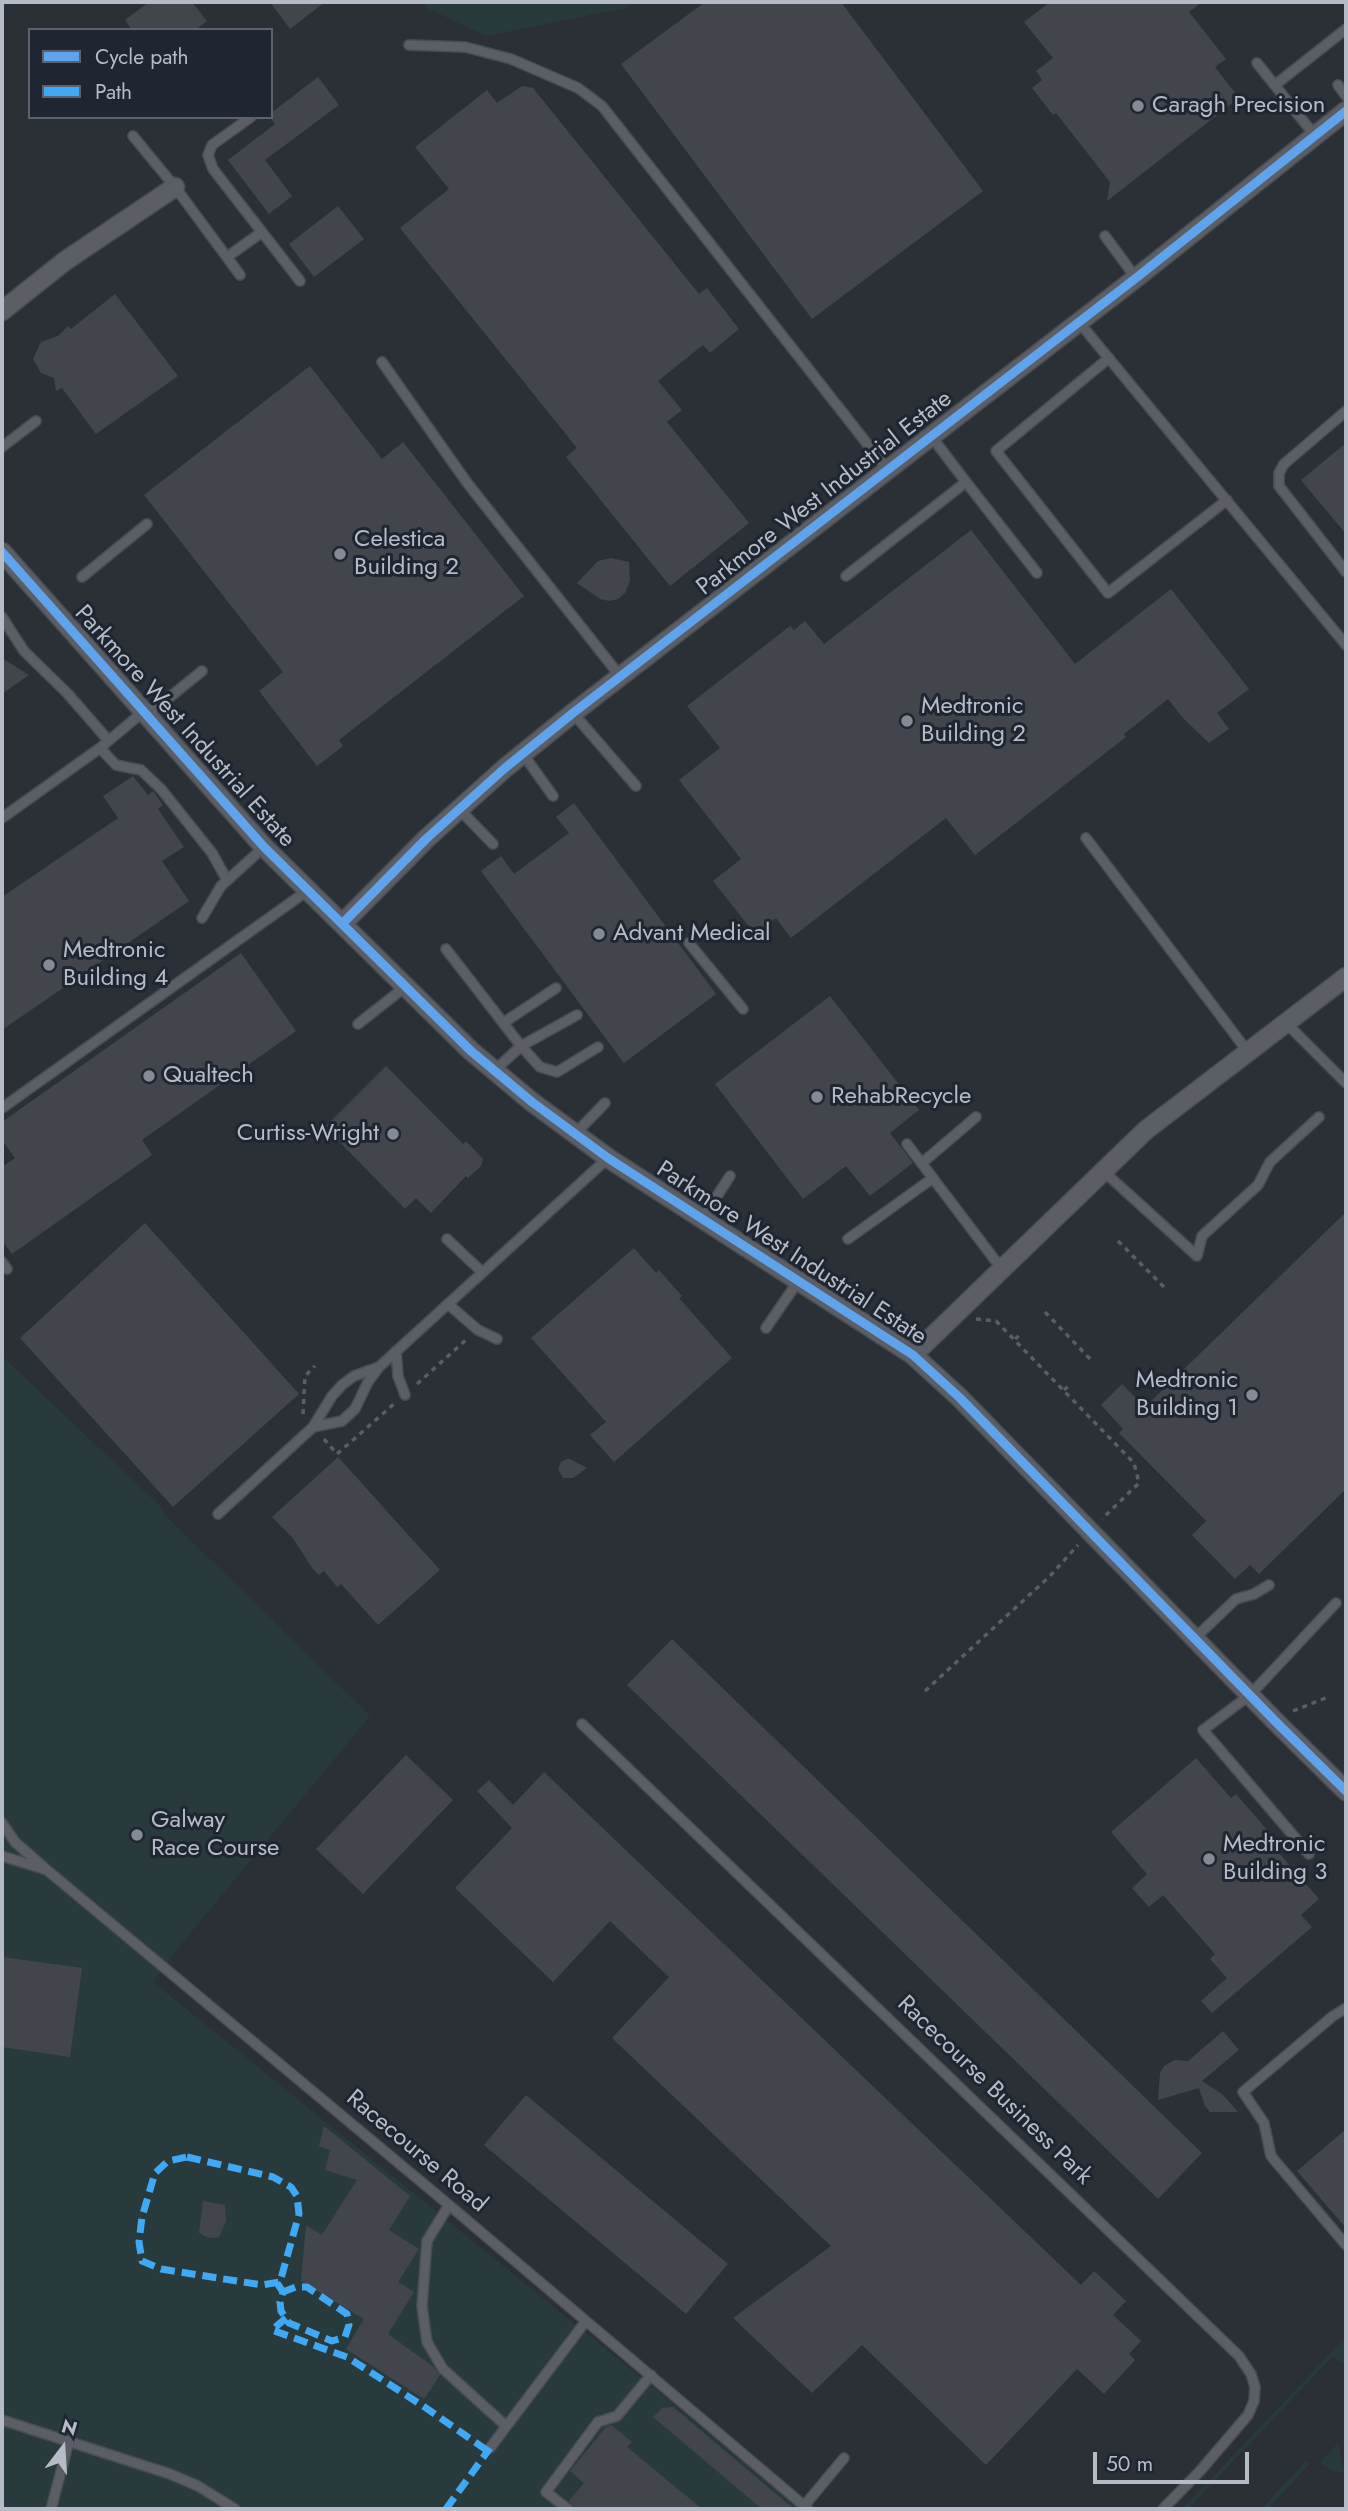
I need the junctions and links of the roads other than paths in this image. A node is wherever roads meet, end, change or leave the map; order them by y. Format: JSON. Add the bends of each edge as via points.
{"nodes":[{"id":1,"x":1346,"y":29,"type":"edge"},
{"id":2,"x":409,"y":45,"type":"dead end"},
{"id":3,"x":1256,"y":63,"type":"dead end"},
{"id":4,"x":1275,"y":85,"type":"junction"},
{"id":5,"x":1338,"y":85,"type":"dead end"},
{"id":6,"x":1346,"y":96,"type":"edge"},
{"id":7,"x":1346,"y":111,"type":"edge"},
{"id":8,"x":248,"y":119,"type":"edge"},
{"id":9,"x":133,"y":136,"type":"dead end"},
{"id":10,"x":1315,"y":137,"type":"junction"},
{"id":11,"x":175,"y":187,"type":"junction"},
{"id":12,"x":262,"y":232,"type":"junction"},
{"id":13,"x":1105,"y":236,"type":"dead end"},
{"id":14,"x":227,"y":257,"type":"junction"},
{"id":15,"x":240,"y":275,"type":"dead end"},
{"id":16,"x":1136,"y":278,"type":"junction"},
{"id":17,"x":300,"y":281,"type":"dead end"},
{"id":18,"x":2,"y":312,"type":"edge"},
{"id":19,"x":1079,"y":321,"type":"junction"},
{"id":20,"x":1109,"y":358,"type":"junction"},
{"id":21,"x":382,"y":362,"type":"dead end"},
{"id":22,"x":1346,"y":411,"type":"edge"},
{"id":23,"x":36,"y":421,"type":"dead end"},
{"id":24,"x":931,"y":436,"type":"junction"},
{"id":25,"x":2,"y":447,"type":"edge"},
{"id":26,"x":887,"y":469,"type":"junction"},
{"id":27,"x":966,"y":482,"type":"junction"},
{"id":28,"x":1227,"y":500,"type":"junction"},
{"id":29,"x":147,"y":524,"type":"dead end"},
{"id":30,"x":2,"y":552,"type":"edge"},
{"id":31,"x":1346,"y":572,"type":"edge"},
{"id":32,"x":1037,"y":573,"type":"dead end"},
{"id":33,"x":846,"y":576,"type":"dead end"},
{"id":34,"x":82,"y":577,"type":"dead end"},
{"id":35,"x":2,"y":617,"type":"edge"},
{"id":36,"x":1346,"y":645,"type":"edge"},
{"id":37,"x":202,"y":671,"type":"dead end"},
{"id":38,"x":620,"y":676,"type":"junction"},
{"id":39,"x":143,"y":712,"type":"junction"},
{"id":40,"x":573,"y":713,"type":"junction"},
{"id":41,"x":108,"y":740,"type":"junction"},
{"id":42,"x":100,"y":748,"type":"junction"},
{"id":43,"x":523,"y":754,"type":"junction"},
{"id":44,"x":636,"y":786,"type":"dead end"},
{"id":45,"x":553,"y":796,"type":"dead end"},
{"id":46,"x":459,"y":809,"type":"junction"},
{"id":47,"x":2,"y":818,"type":"edge"},
{"id":48,"x":1086,"y":838,"type":"dead end"},
{"id":49,"x":493,"y":844,"type":"dead end"},
{"id":50,"x":264,"y":847,"type":"junction"},
{"id":51,"x":227,"y":880,"type":"junction"},
{"id":52,"x":307,"y":891,"type":"junction"},
{"id":53,"x":202,"y":918,"type":"dead end"},
{"id":54,"x":342,"y":924,"type":"junction"},
{"id":55,"x":688,"y":943,"type":"dead end"},
{"id":56,"x":446,"y":949,"type":"dead end"},
{"id":57,"x":1346,"y":977,"type":"edge"},
{"id":58,"x":405,"y":986,"type":"junction"},
{"id":59,"x":556,"y":988,"type":"dead end"},
{"id":60,"x":743,"y":1009,"type":"dead end"},
{"id":61,"x":577,"y":1015,"type":"dead end"},
{"id":62,"x":503,"y":1023,"type":"junction"},
{"id":63,"x":1286,"y":1023,"type":"junction"},
{"id":64,"x":358,"y":1024,"type":"dead end"},
{"id":65,"x":521,"y":1046,"type":"junction"},
{"id":66,"x":598,"y":1047,"type":"dead end"},
{"id":67,"x":1248,"y":1052,"type":"junction"},
{"id":68,"x":494,"y":1071,"type":"junction"},
{"id":69,"x":1346,"y":1083,"type":"edge"},
{"id":70,"x":605,"y":1103,"type":"dead end"},
{"id":71,"x":2,"y":1108,"type":"edge"},
{"id":72,"x":976,"y":1117,"type":"dead end"},
{"id":73,"x":1319,"y":1117,"type":"dead end"},
{"id":74,"x":575,"y":1135,"type":"junction"},
{"id":75,"x":907,"y":1144,"type":"dead end"},
{"id":76,"x":608,"y":1158,"type":"junction"},
{"id":77,"x":922,"y":1163,"type":"junction"},
{"id":78,"x":1102,"y":1170,"type":"junction"},
{"id":79,"x":730,"y":1176,"type":"dead end"},
{"id":80,"x":933,"y":1178,"type":"junction"},
{"id":81,"x":702,"y":1219,"type":"junction"},
{"id":82,"x":447,"y":1239,"type":"dead end"},
{"id":83,"x":848,"y":1239,"type":"dead end"},
{"id":84,"x":1001,"y":1268,"type":"junction"},
{"id":85,"x":482,"y":1272,"type":"junction"},
{"id":86,"x":799,"y":1280,"type":"junction"},
{"id":87,"x":448,"y":1304,"type":"junction"},
{"id":88,"x":766,"y":1328,"type":"dead end"},
{"id":89,"x":497,"y":1339,"type":"dead end"},
{"id":90,"x":396,"y":1351,"type":"junction"},
{"id":91,"x":913,"y":1355,"type":"junction"},
{"id":92,"x":379,"y":1367,"type":"junction"},
{"id":93,"x":405,"y":1395,"type":"dead end"},
{"id":94,"x":313,"y":1427,"type":"junction"},
{"id":95,"x":218,"y":1514,"type":"dead end"},
{"id":96,"x":1269,"y":1585,"type":"dead end"},
{"id":97,"x":1336,"y":1603,"type":"dead end"},
{"id":98,"x":1195,"y":1638,"type":"junction"},
{"id":99,"x":1250,"y":1695,"type":"junction"},
{"id":100,"x":582,"y":1724,"type":"dead end"},
{"id":101,"x":1346,"y":1791,"type":"edge"},
{"id":102,"x":2,"y":1823,"type":"edge"},
{"id":103,"x":1309,"y":1854,"type":"dead end"},
{"id":104,"x":2,"y":1856,"type":"edge"},
{"id":105,"x":47,"y":1870,"type":"junction"},
{"id":106,"x":1346,"y":2008,"type":"edge"},
{"id":107,"x":449,"y":2205,"type":"junction"},
{"id":108,"x":1346,"y":2245,"type":"edge"},
{"id":109,"x":586,"y":2321,"type":"junction"},
{"id":110,"x":652,"y":2375,"type":"junction"},
{"id":111,"x":2,"y":2420,"type":"edge"},
{"id":112,"x":506,"y":2426,"type":"junction"},
{"id":113,"x":69,"y":2441,"type":"junction"},
{"id":114,"x":490,"y":2448,"type":"dead end"},
{"id":115,"x":844,"y":2458,"type":"dead end"},
{"id":116,"x":806,"y":2508,"type":"edge"},
{"id":117,"x":51,"y":2509,"type":"edge"},
{"id":118,"x":235,"y":2509,"type":"edge"},
{"id":119,"x":568,"y":2509,"type":"edge"},
{"id":120,"x":1163,"y":2509,"type":"edge"}],
"edges":[{"from":1,"to":4,"type":"lane"},
{"from":2,"to":26,"type":"lane","via":[[465,47],[511,60],[578,88],[602,106]]},
{"from":3,"to":4,"type":"lane"},
{"from":4,"to":10,"type":"lane"},
{"from":5,"to":6,"type":"lane"},
{"from":7,"to":10,"type":"street","name":"Parkmore West Industrial Estate"},
{"from":8,"to":12,"type":"lane","via":[[212,145],[208,155],[213,169]]},
{"from":9,"to":11,"type":"lane"},
{"from":10,"to":16,"type":"street","name":"Parkmore West Industrial Estate"},
{"from":11,"to":14,"type":"lane"},
{"from":11,"to":18,"type":"street","via":[[65,261]]},
{"from":12,"to":14,"type":"lane"},
{"from":12,"to":17,"type":"lane"},
{"from":13,"to":16,"type":"lane"},
{"from":14,"to":15,"type":"lane"},
{"from":16,"to":19,"type":"street","name":"Parkmore West Industrial Estate"},
{"from":19,"to":20,"type":"lane"},
{"from":19,"to":24,"type":"street","name":"Parkmore West Industrial Estate"},
{"from":20,"to":28,"type":"lane"},
{"from":20,"to":28,"type":"lane","via":[[996,451],[1108,593]]},
{"from":21,"to":38,"type":"lane","via":[[468,484]]},
{"from":22,"to":31,"type":"lane","via":[[1279,473],[1279,486]]},
{"from":23,"to":25,"type":"lane"},
{"from":24,"to":26,"type":"street","name":"Parkmore West Industrial Estate"},
{"from":24,"to":27,"type":"lane"},
{"from":26,"to":38,"type":"street","name":"Parkmore West Industrial Estate"},
{"from":27,"to":32,"type":"lane"},
{"from":27,"to":33,"type":"lane"},
{"from":28,"to":36,"type":"lane"},
{"from":29,"to":34,"type":"lane"},
{"from":30,"to":39,"type":"street","name":"Parkmore West Industrial Estate"},
{"from":35,"to":41,"type":"lane","via":[[24,651]]},
{"from":37,"to":39,"type":"lane","via":[[160,705]]},
{"from":38,"to":40,"type":"street","name":"Parkmore West Industrial Estate"},
{"from":39,"to":41,"type":"lane"},
{"from":39,"to":50,"type":"street","name":"Parkmore West Industrial Estate"},
{"from":40,"to":43,"type":"street","name":"Parkmore West Industrial Estate"},
{"from":40,"to":44,"type":"lane"},
{"from":41,"to":42,"type":"lane"},
{"from":42,"to":47,"type":"lane"},
{"from":42,"to":51,"type":"lane","via":[[116,765],[141,770],[161,789],[212,853]]},
{"from":43,"to":45,"type":"lane"},
{"from":43,"to":46,"type":"street","name":"Parkmore West Industrial Estate"},
{"from":46,"to":49,"type":"lane"},
{"from":46,"to":54,"type":"street","name":"Parkmore West Industrial Estate"},
{"from":48,"to":67,"type":"lane"},
{"from":50,"to":51,"type":"lane"},
{"from":50,"to":52,"type":"street","name":"Parkmore West Industrial Estate"},
{"from":51,"to":53,"type":"lane"},
{"from":52,"to":54,"type":"street","name":"Parkmore West Industrial Estate"},
{"from":52,"to":71,"type":"lane"},
{"from":54,"to":58,"type":"street","name":"Parkmore West Industrial Estate"},
{"from":55,"to":60,"type":"lane"},
{"from":56,"to":62,"type":"lane"},
{"from":57,"to":63,"type":"street","name":"Parkmore West Industrial Estate"},
{"from":58,"to":64,"type":"lane"},
{"from":58,"to":68,"type":"street","name":"Parkmore West Industrial Estate"},
{"from":59,"to":62,"type":"lane"},
{"from":61,"to":65,"type":"lane"},
{"from":62,"to":65,"type":"lane"},
{"from":63,"to":67,"type":"street","name":"Parkmore West Industrial Estate"},
{"from":63,"to":69,"type":"lane"},
{"from":65,"to":66,"type":"lane","via":[[540,1067],[557,1072]]},
{"from":65,"to":68,"type":"lane"},
{"from":67,"to":78,"type":"street","name":"Parkmore West Industrial Estate"},
{"from":68,"to":74,"type":"street","name":"Parkmore West Industrial Estate"},
{"from":70,"to":74,"type":"lane"},
{"from":72,"to":77,"type":"lane"},
{"from":73,"to":78,"type":"lane","via":[[1270,1162],[1258,1185],[1202,1236],[1197,1256]]},
{"from":74,"to":76,"type":"street","name":"Parkmore West Industrial Estate"},
{"from":75,"to":77,"type":"lane"},
{"from":76,"to":81,"type":"street","name":"Parkmore West Industrial Estate"},
{"from":76,"to":85,"type":"lane"},
{"from":77,"to":80,"type":"lane"},
{"from":78,"to":84,"type":"street","name":"Parkmore West Industrial Estate"},
{"from":79,"to":81,"type":"lane"},
{"from":80,"to":83,"type":"lane"},
{"from":80,"to":84,"type":"lane"},
{"from":81,"to":86,"type":"street","name":"Parkmore West Industrial Estate"},
{"from":82,"to":85,"type":"lane"},
{"from":84,"to":91,"type":"street","name":"Parkmore West Industrial Estate"},
{"from":85,"to":87,"type":"lane"},
{"from":86,"to":88,"type":"lane"},
{"from":86,"to":91,"type":"street","name":"Parkmore West Industrial Estate"},
{"from":87,"to":89,"type":"lane"},
{"from":87,"to":90,"type":"lane"},
{"from":90,"to":92,"type":"lane"},
{"from":90,"to":93,"type":"lane"},
{"from":91,"to":98,"type":"street","name":"Parkmore West Industrial Estate"},
{"from":92,"to":94,"type":"lane","via":[[342,1385]]},
{"from":92,"to":94,"type":"lane","via":[[349,1415]]},
{"from":94,"to":95,"type":"lane"},
{"from":96,"to":98,"type":"lane","via":[[1236,1599]]},
{"from":97,"to":99,"type":"lane"},
{"from":98,"to":99,"type":"street","name":"Parkmore West Industrial Estate"},
{"from":99,"to":101,"type":"street","name":"Parkmore West Industrial Estate"},
{"from":99,"to":103,"type":"lane","via":[[1203,1730]]},
{"from":100,"to":120,"type":"lane","name":"Racecourse Business Park","via":[[1239,2356],[1255,2387],[1248,2415]]},
{"from":102,"to":105,"type":"lane","name":"Racecourse Road","via":[[15,1842]]},
{"from":104,"to":105,"type":"lane"},
{"from":105,"to":107,"type":"lane","name":"Racecourse Road"},
{"from":106,"to":108,"type":"lane","via":[[1243,2092],[1264,2123],[1271,2156]]},
{"from":107,"to":109,"type":"lane","name":"Racecourse Road"},
{"from":107,"to":112,"type":"lane","via":[[427,2241],[422,2306],[427,2342],[443,2369]]},
{"from":109,"to":110,"type":"lane","name":"Racecourse Road"},
{"from":109,"to":112,"type":"lane"},
{"from":110,"to":116,"type":"lane","name":"Racecourse Road"},
{"from":110,"to":119,"type":"lane","via":[[617,2416],[598,2422],[546,2492]]},
{"from":111,"to":113,"type":"lane"},
{"from":112,"to":114,"type":"lane"},
{"from":113,"to":117,"type":"lane"},
{"from":113,"to":118,"type":"lane","via":[[170,2474]]},
{"from":115,"to":116,"type":"lane"}]}
